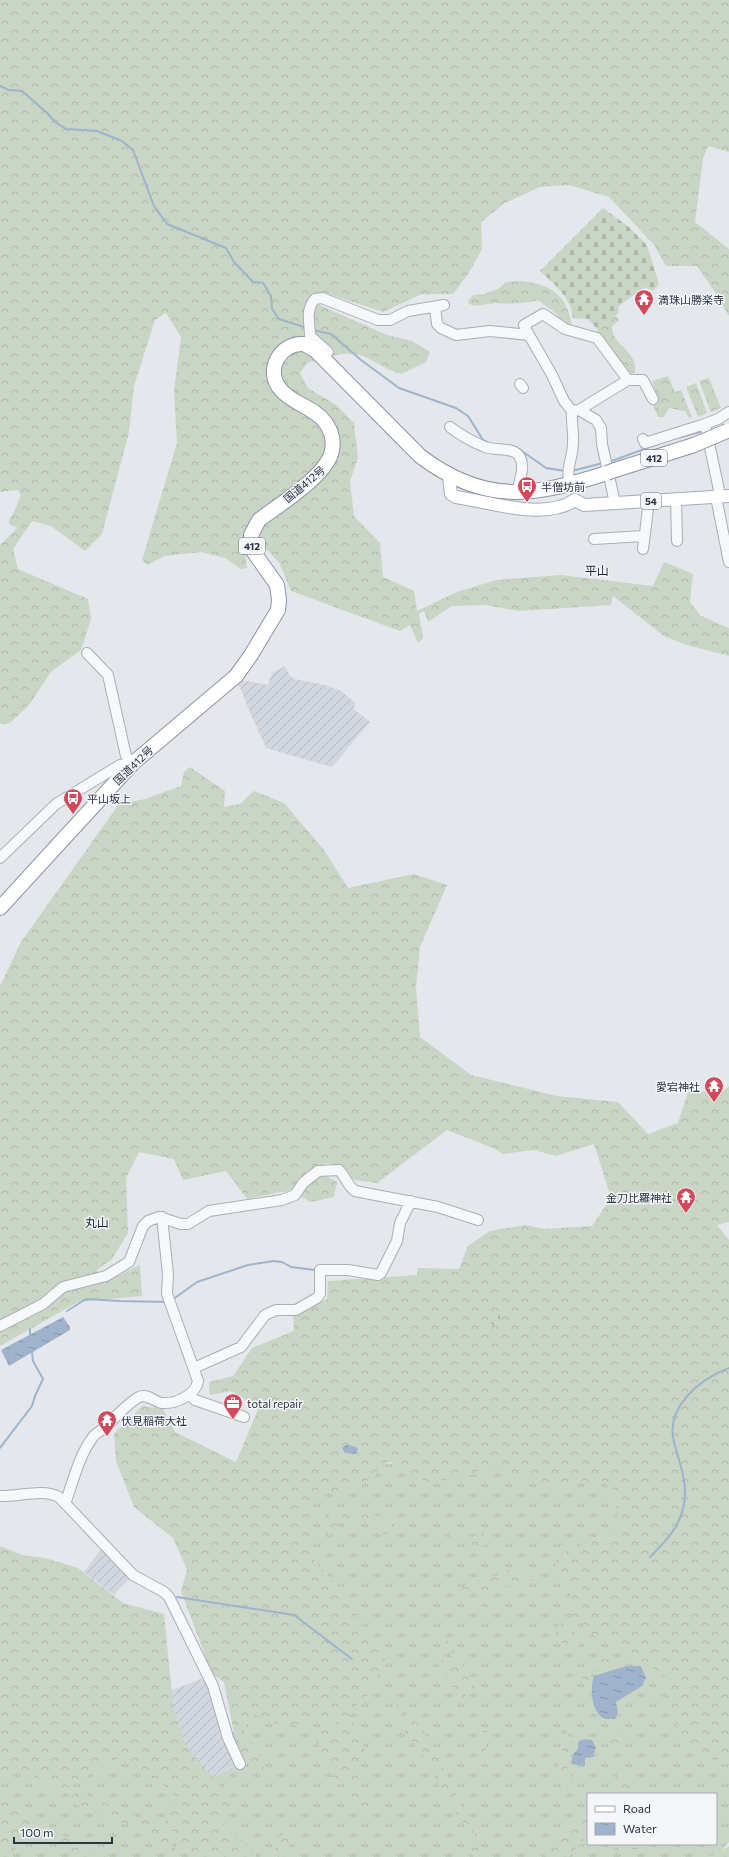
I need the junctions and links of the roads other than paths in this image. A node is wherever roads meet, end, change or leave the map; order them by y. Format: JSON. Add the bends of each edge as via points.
{"nodes":[{"id":1,"x":529,"y":335,"type":"junction"},
{"id":2,"x":323,"y":351,"type":"junction"},
{"id":3,"x":628,"y":380,"type":"junction"},
{"id":4,"x":653,"y":398,"type":"dead end"},
{"id":5,"x":575,"y":410,"type":"junction"},
{"id":6,"x":729,"y":412,"type":"edge"},
{"id":7,"x":450,"y":427,"type":"dead end"},
{"id":8,"x":705,"y":428,"type":"junction"},
{"id":9,"x":728,"y":430,"type":"edge"},
{"id":10,"x":643,"y":439,"type":"dead end"},
{"id":11,"x":609,"y":467,"type":"junction"},
{"id":12,"x":568,"y":475,"type":"junction"},
{"id":13,"x":450,"y":476,"type":"junction"},
{"id":14,"x":518,"y":493,"type":"junction"},
{"id":15,"x":723,"y":496,"type":"edge"},
{"id":16,"x":676,"y":499,"type":"junction"},
{"id":17,"x":575,"y":500,"type":"junction"},
{"id":18,"x":649,"y":501,"type":"junction"},
{"id":19,"x":615,"y":503,"type":"junction"},
{"id":20,"x":675,"y":535,"type":"dead end"},
{"id":21,"x":644,"y":536,"type":"junction"},
{"id":22,"x":594,"y":539,"type":"dead end"},
{"id":23,"x":642,"y":549,"type":"dead end"},
{"id":24,"x":729,"y":562,"type":"edge"},
{"id":25,"x":87,"y":653,"type":"dead end"},
{"id":26,"x":133,"y":763,"type":"junction"},
{"id":27,"x":0,"y":858,"type":"edge"},
{"id":28,"x":0,"y":908,"type":"edge"},
{"id":29,"x":411,"y":1201,"type":"junction"},
{"id":30,"x":162,"y":1218,"type":"junction"},
{"id":31,"x":478,"y":1220,"type":"dead end"},
{"id":32,"x":0,"y":1326,"type":"edge"},
{"id":33,"x":194,"y":1368,"type":"junction"},
{"id":34,"x":190,"y":1395,"type":"junction"},
{"id":35,"x":244,"y":1417,"type":"dead end"},
{"id":36,"x":0,"y":1496,"type":"edge"},
{"id":37,"x":65,"y":1504,"type":"junction"},
{"id":38,"x":240,"y":1764,"type":"dead end"}],
"edges":[{"from":1,"to":2,"type":"street","via":[[490,331],[456,335],[437,324],[439,306],[408,311],[390,320],[378,320],[318,298],[309,307],[310,336]]},
{"from":1,"to":3,"type":"street","via":[[524,325],[543,314],[565,329],[596,338]]},
{"from":1,"to":5,"type":"street","via":[[564,401]]},
{"from":2,"to":13,"type":"highway","name":"国道412号","number":"412","via":[[420,456]]},
{"from":2,"to":26,"type":"highway","name":"国道412号","number":"412","via":[[304,344],[293,345],[281,352],[274,367],[276,380],[282,391],[318,414],[330,428],[333,441],[326,467],[259,520],[254,528],[252,551],[277,585],[278,610],[236,676]]},
{"from":3,"to":4,"type":"street","via":[[643,380]]},
{"from":3,"to":5,"type":"street"},
{"from":5,"to":11,"type":"street","via":[[591,416],[600,424]]},
{"from":5,"to":12,"type":"street","via":[[574,443]]},
{"from":6,"to":8,"type":"street"},
{"from":7,"to":14,"type":"street","via":[[461,435],[486,444],[519,451],[522,466]]},
{"from":8,"to":10,"type":"street","via":[[645,443]]},
{"from":8,"to":15,"type":"street","via":[[719,490]]},
{"from":9,"to":11,"type":"highway","name":"国道412号","number":"412","bridge":true,"via":[[694,445]]},
{"from":11,"to":12,"type":"highway","name":"国道412号","number":"412"},
{"from":11,"to":19,"type":"street"},
{"from":12,"to":14,"type":"highway","name":"国道412号","number":"412","via":[[542,490]]},
{"from":12,"to":17,"type":"main road"},
{"from":13,"to":14,"type":"highway","name":"国道412号","number":"412","via":[[478,488]]},
{"from":13,"to":17,"type":"main road","via":[[451,494],[456,497],[530,510],[560,508]]},
{"from":15,"to":16,"type":"main road","number":"54"},
{"from":15,"to":24,"type":"street"},
{"from":16,"to":18,"type":"main road","number":"54"},
{"from":16,"to":20,"type":"street"},
{"from":17,"to":19,"type":"main road","number":"54","via":[[584,505]]},
{"from":18,"to":19,"type":"main road","number":"54"},
{"from":18,"to":21,"type":"street"},
{"from":21,"to":22,"type":"street"},
{"from":21,"to":23,"type":"street"},
{"from":25,"to":26,"type":"street","via":[[108,675],[126,756]]},
{"from":26,"to":27,"type":"street","via":[[120,765],[56,804]]},
{"from":26,"to":28,"type":"highway","name":"国道412号","number":"412"},
{"from":29,"to":30,"type":"street","via":[[355,1191],[348,1186],[339,1170],[318,1171],[303,1183],[295,1195],[282,1200],[209,1211],[188,1224]]},
{"from":29,"to":31,"type":"street"},
{"from":29,"to":33,"type":"street","via":[[400,1223],[398,1242],[381,1273],[378,1275],[348,1270],[320,1270],[320,1294],[317,1298],[296,1310],[276,1310],[266,1315],[241,1347]]},
{"from":30,"to":32,"type":"street","via":[[148,1221],[143,1226],[129,1262],[106,1276],[62,1287],[43,1304]]},
{"from":30,"to":33,"type":"street","via":[[168,1269],[167,1294]]},
{"from":33,"to":34,"type":"street","via":[[198,1383]]},
{"from":34,"to":35,"type":"street","via":[[209,1409]]},
{"from":34,"to":37,"type":"street","via":[[162,1403],[147,1396],[140,1396],[119,1413],[94,1435],[83,1453]]},
{"from":36,"to":37,"type":"street","via":[[48,1492],[59,1497]]},
{"from":37,"to":38,"type":"street","via":[[133,1576],[169,1597],[213,1686],[228,1738]]}]}
